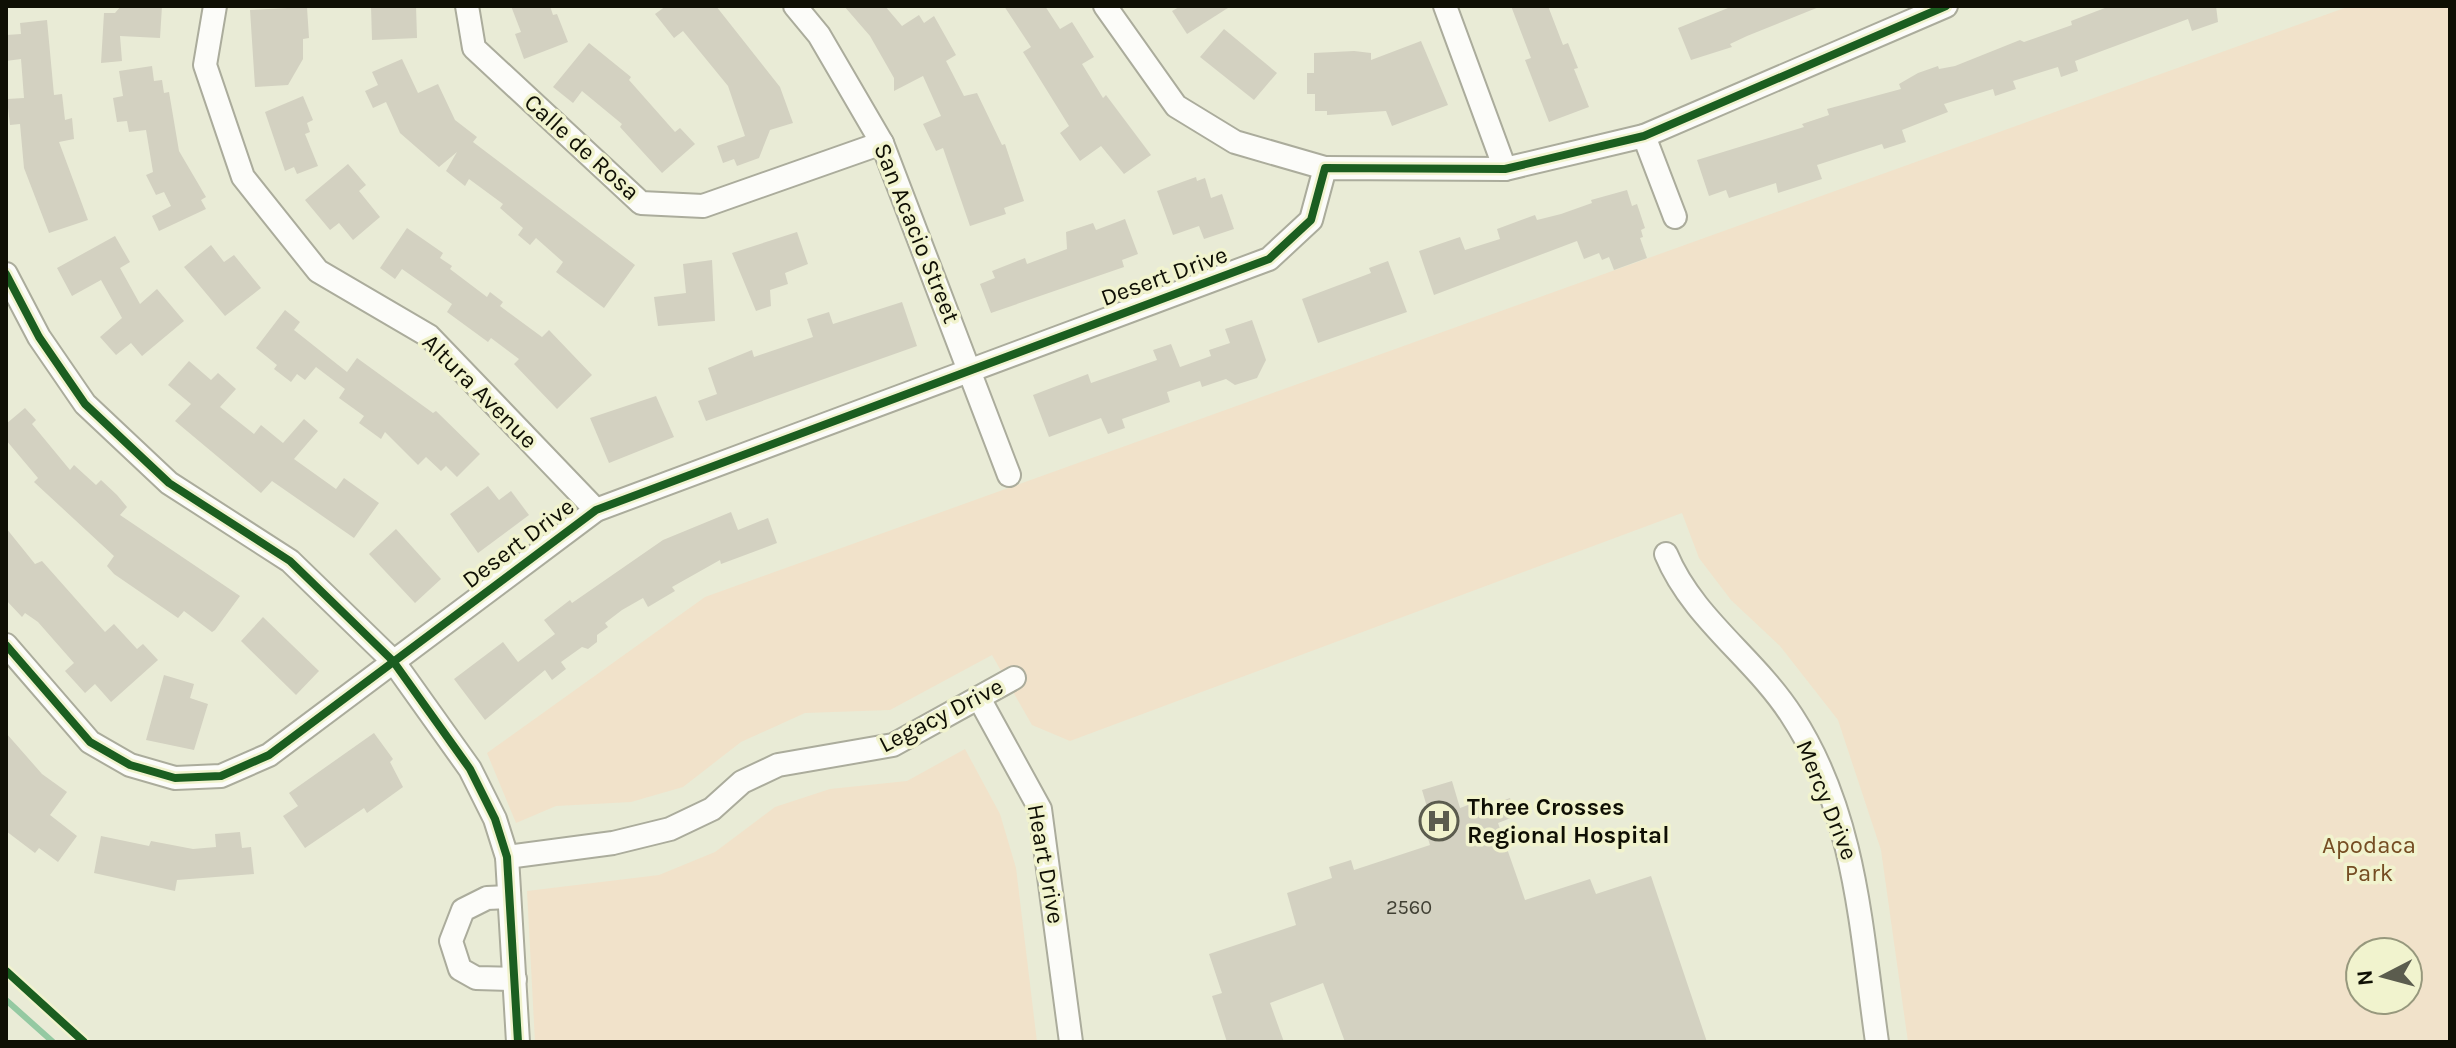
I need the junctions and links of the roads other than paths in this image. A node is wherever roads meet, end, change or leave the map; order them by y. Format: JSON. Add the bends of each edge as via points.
{"nodes":[{"id":1,"x":215,"y":6,"type":"edge"},
{"id":2,"x":467,"y":6,"type":"edge"},
{"id":3,"x":795,"y":6,"type":"edge"},
{"id":4,"x":1105,"y":6,"type":"edge"},
{"id":5,"x":1445,"y":6,"type":"edge"},
{"id":6,"x":1944,"y":6,"type":"edge"},
{"id":7,"x":1644,"y":136,"type":"junction"},
{"id":8,"x":882,"y":143,"type":"junction"},
{"id":9,"x":1325,"y":168,"type":"junction"},
{"id":10,"x":1505,"y":169,"type":"junction"},
{"id":11,"x":1675,"y":217,"type":"dead end"},
{"id":12,"x":6,"y":274,"type":"edge"},
{"id":13,"x":971,"y":369,"type":"junction"},
{"id":14,"x":1009,"y":475,"type":"dead end"},
{"id":15,"x":596,"y":510,"type":"junction"},
{"id":16,"x":1666,"y":554,"type":"dead end"},
{"id":17,"x":6,"y":645,"type":"edge"},
{"id":18,"x":393,"y":661,"type":"junction"},
{"id":19,"x":1014,"y":678,"type":"dead end"},
{"id":20,"x":980,"y":700,"type":"junction"},
{"id":21,"x":507,"y":857,"type":"junction"},
{"id":22,"x":509,"y":897,"type":"junction"},
{"id":23,"x":515,"y":979,"type":"junction"},
{"id":24,"x":518,"y":1042,"type":"edge"},
{"id":25,"x":1071,"y":1042,"type":"edge"},
{"id":26,"x":1877,"y":1042,"type":"edge"}],
"edges":[{"from":1,"to":15,"type":"street","name":"Altura Avenue","via":[[205,65],[243,177],[318,271],[429,336]]},
{"from":2,"to":8,"type":"street","name":"Calle de Rosa","via":[[474,48],[641,203],[703,206]]},
{"from":3,"to":8,"type":"street","name":"San Acacio Street","via":[[819,35]]},
{"from":4,"to":9,"type":"street","via":[[1176,106],[1235,142]]},
{"from":5,"to":10,"type":"street"},
{"from":6,"to":7,"type":"street"},
{"from":7,"to":10,"type":"street"},
{"from":7,"to":11,"type":"street"},
{"from":8,"to":13,"type":"street","name":"San Acacio Street"},
{"from":9,"to":10,"type":"street"},
{"from":9,"to":13,"type":"street","name":"Desert Drive","via":[[1311,220],[1269,259]]},
{"from":12,"to":18,"type":"street","via":[[39,337],[85,404],[169,483],[290,561]]},
{"from":13,"to":14,"type":"street","name":"San Acacio Street"},
{"from":13,"to":15,"type":"street","name":"Desert Drive"},
{"from":15,"to":18,"type":"street","name":"Desert Drive"},
{"from":16,"to":26,"type":"street","name":"Mercy Drive","via":[[1691,601],[1792,716],[1822,774],[1854,869]]},
{"from":17,"to":18,"type":"street","name":"Desert Drive","via":[[90,742],[130,765],[175,778],[221,776],[269,755]]},
{"from":18,"to":21,"type":"street","via":[[470,769]]},
{"from":19,"to":20,"type":"street","name":"Legacy Drive"},
{"from":20,"to":21,"type":"street","name":"Legacy Drive","via":[[893,745],[778,765],[742,782],[712,809],[670,829],[613,843]]},
{"from":20,"to":25,"type":"street","name":"Heart Drive","via":[[1040,809]]},
{"from":21,"to":22,"type":"street"},
{"from":22,"to":23,"type":"street"},
{"from":22,"to":23,"type":"street","via":[[487,898],[463,910],[451,941],[460,969],[476,978]]},
{"from":23,"to":24,"type":"street"}]}
